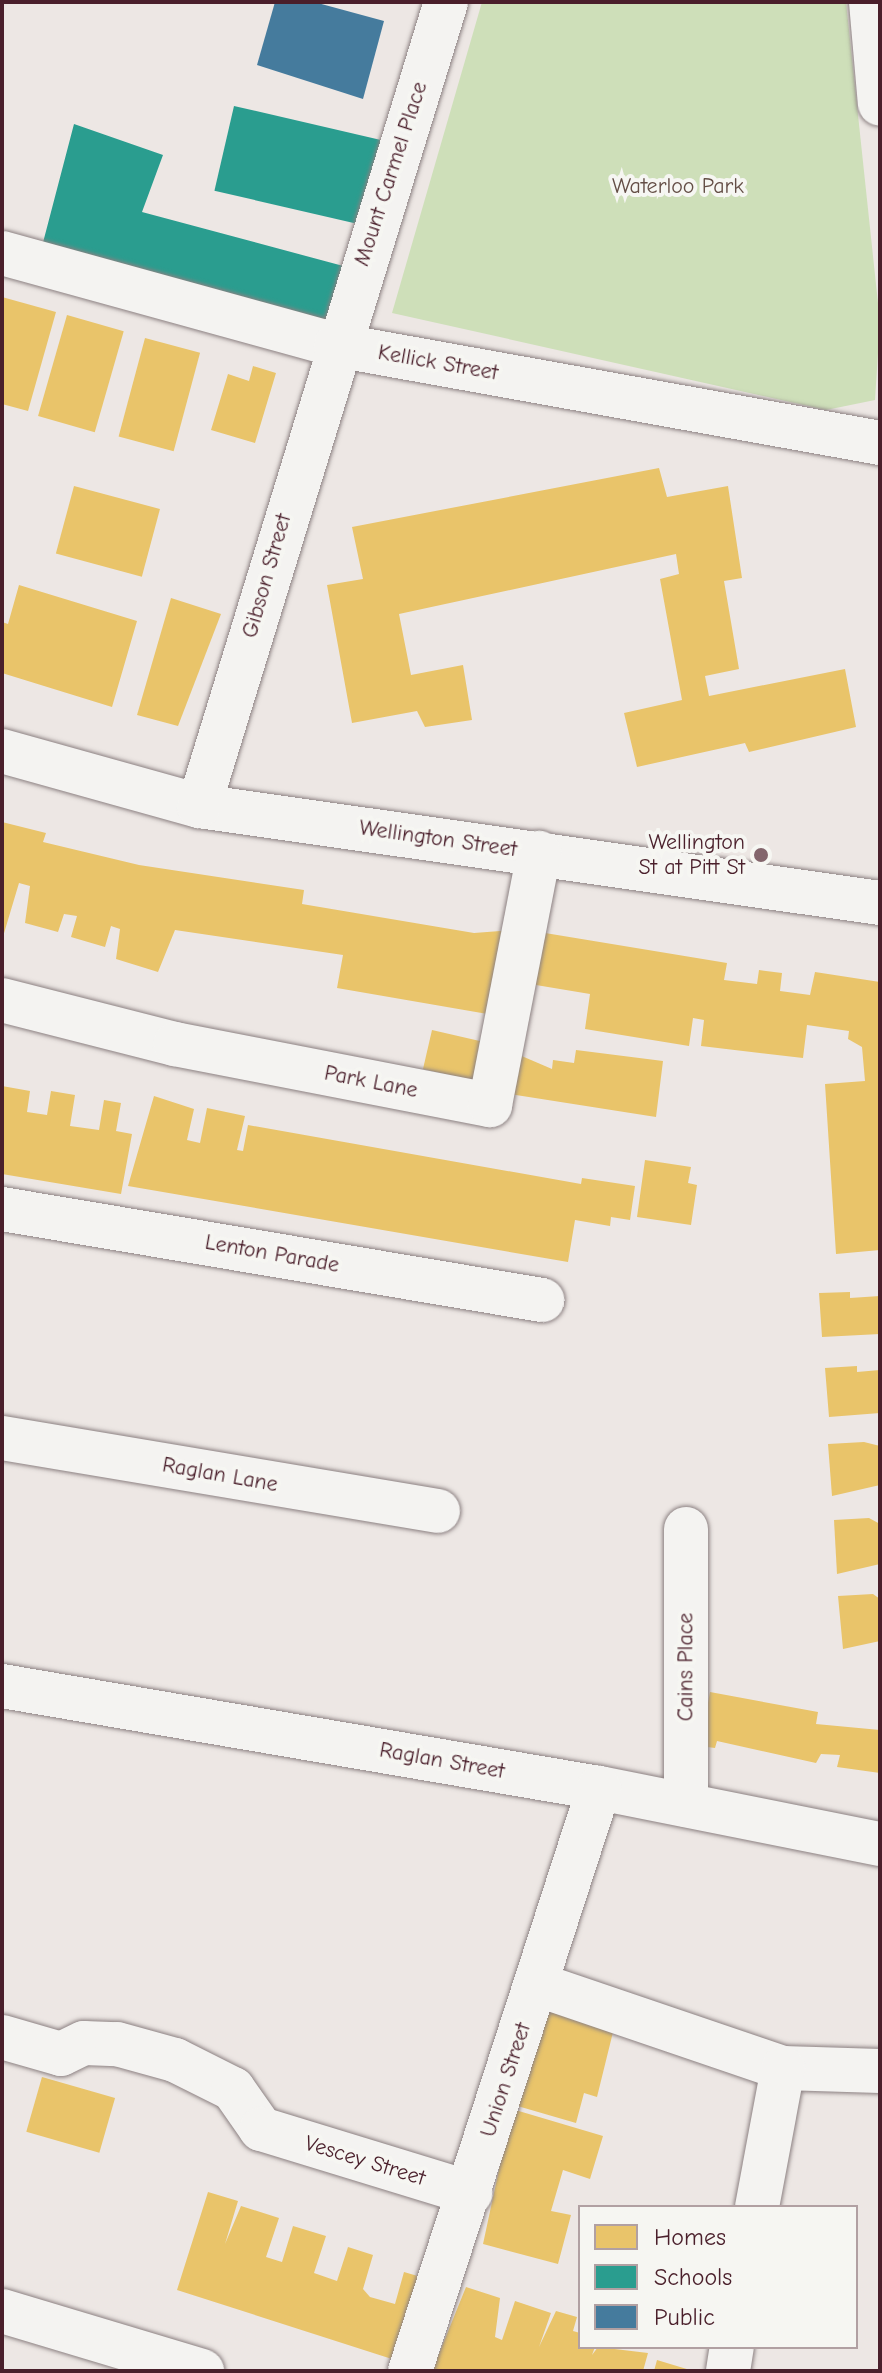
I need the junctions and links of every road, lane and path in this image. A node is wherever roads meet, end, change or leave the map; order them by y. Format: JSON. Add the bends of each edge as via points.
{"nodes":[{"id":1,"x":446,"y":2,"type":"edge"},
{"id":2,"x":871,"y":2,"type":"edge"},
{"id":3,"x":880,"y":104,"type":"edge"},
{"id":4,"x":2,"y":253,"type":"edge"},
{"id":5,"x":336,"y":345,"type":"junction"},
{"id":6,"x":880,"y":443,"type":"edge"},
{"id":7,"x":2,"y":751,"type":"edge"},
{"id":8,"x":199,"y":806,"type":"junction"},
{"id":9,"x":539,"y":853,"type":"junction"},
{"id":10,"x":880,"y":903,"type":"edge"},
{"id":11,"x":2,"y":1000,"type":"edge"},
{"id":12,"x":2,"y":1209,"type":"edge"},
{"id":13,"x":542,"y":1300,"type":"dead end"},
{"id":14,"x":2,"y":1438,"type":"edge"},
{"id":15,"x":438,"y":1511,"type":"dead end"},
{"id":16,"x":686,"y":1529,"type":"dead end"},
{"id":17,"x":2,"y":1686,"type":"edge"},
{"id":18,"x":599,"y":1788,"type":"junction"},
{"id":19,"x":686,"y":1805,"type":"junction"},
{"id":20,"x":880,"y":1844,"type":"edge"},
{"id":21,"x":536,"y":1984,"type":"junction"},
{"id":22,"x":2,"y":2037,"type":"edge"},
{"id":23,"x":783,"y":2068,"type":"junction"},
{"id":24,"x":880,"y":2071,"type":"edge"},
{"id":25,"x":470,"y":2193,"type":"junction"},
{"id":26,"x":757,"y":2205,"type":"edge"},
{"id":27,"x":2,"y":2311,"type":"edge"},
{"id":28,"x":732,"y":2349,"type":"edge"},
{"id":29,"x":202,"y":2371,"type":"edge"},
{"id":30,"x":410,"y":2371,"type":"edge"},
{"id":31,"x":728,"y":2371,"type":"edge"}],
"edges":[{"from":1,"to":5,"type":"street","name":"Mount Carmel Place"},
{"from":2,"to":3,"type":"street"},
{"from":4,"to":5,"type":"street","name":"Kellick Street"},
{"from":5,"to":6,"type":"street","name":"Kellick Street"},
{"from":5,"to":8,"type":"street","name":"Gibson Street"},
{"from":7,"to":8,"type":"street","name":"Wellington Street"},
{"from":8,"to":9,"type":"street","name":"Wellington Street"},
{"from":9,"to":10,"type":"street","name":"Wellington Street"},
{"from":9,"to":11,"type":"street","name":"Park Lane","via":[[490,1105],[175,1044]]},
{"from":12,"to":13,"type":"street","name":"Lenton Parade"},
{"from":14,"to":15,"type":"street","name":"Raglan Lane"},
{"from":16,"to":19,"type":"street","name":"Cains Place"},
{"from":17,"to":18,"type":"street","name":"Raglan Street"},
{"from":18,"to":19,"type":"street","name":"Raglan Street"},
{"from":18,"to":21,"type":"street","name":"Union Street"},
{"from":19,"to":20,"type":"street","name":"Raglan Street"},
{"from":21,"to":23,"type":"street"},
{"from":21,"to":25,"type":"street","name":"Union Street"},
{"from":22,"to":25,"type":"street","name":"Vescey Street","via":[[61,2054],[84,2043],[117,2044],[175,2060],[233,2089],[261,2129]]},
{"from":23,"to":24,"type":"street"},
{"from":23,"to":26,"type":"street"},
{"from":25,"to":30,"type":"street","name":"Union Street"},
{"from":27,"to":29,"type":"street"},
{"from":28,"to":31,"type":"street"}]}
